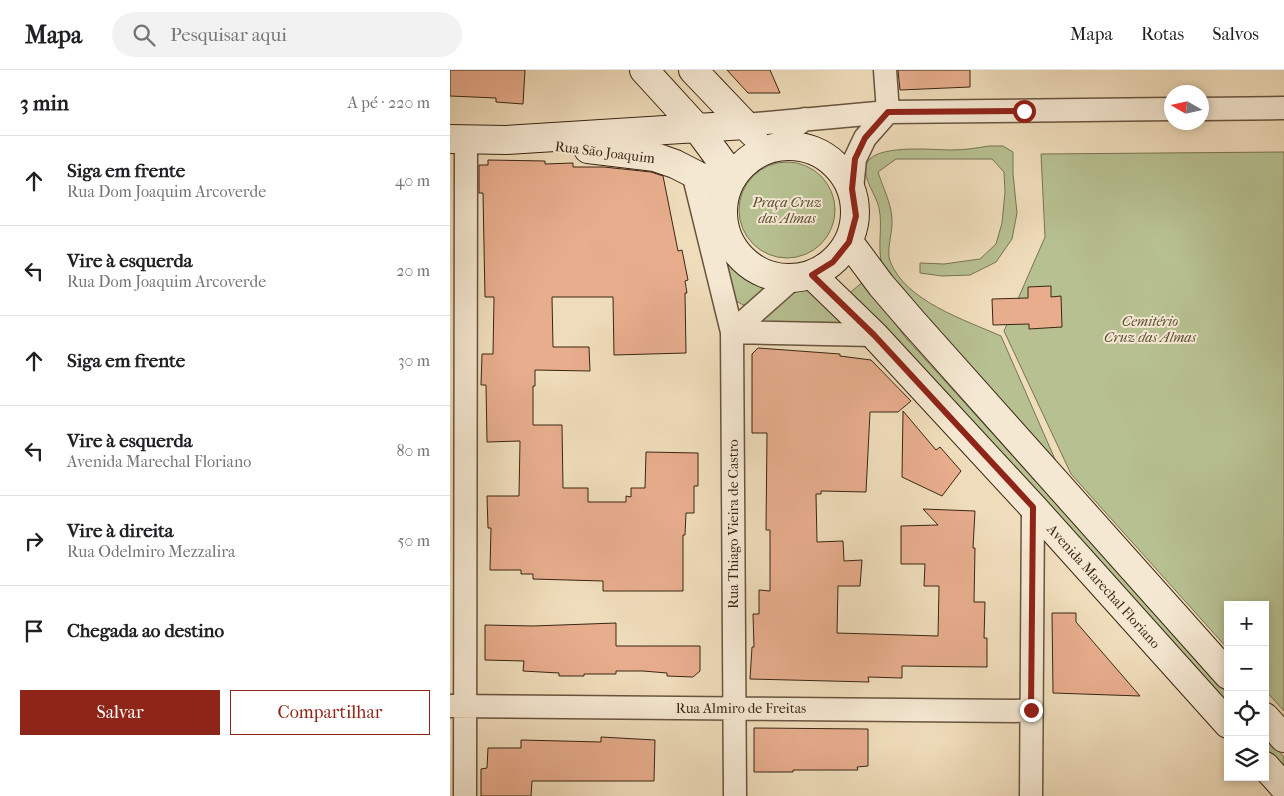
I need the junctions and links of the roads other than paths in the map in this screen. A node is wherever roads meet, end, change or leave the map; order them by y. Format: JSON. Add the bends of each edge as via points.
{"nodes":[{"id":1,"x":644,"y":70,"type":"edge"},
{"id":2,"x":692,"y":70,"type":"edge"},
{"id":3,"x":885,"y":70,"type":"edge"},
{"id":4,"x":1284,"y":108,"type":"edge"},
{"id":5,"x":1164,"y":109,"type":"edge"},
{"id":6,"x":1209,"y":109,"type":"edge"},
{"id":7,"x":888,"y":112,"type":"junction"},
{"id":8,"x":805,"y":119,"type":"junction"},
{"id":9,"x":745,"y":125,"type":"junction"},
{"id":10,"x":697,"y":128,"type":"junction"},
{"id":11,"x":458,"y":139,"type":"edge"},
{"id":12,"x":506,"y":140,"type":"junction"},
{"id":13,"x":773,"y":147,"type":"junction"},
{"id":14,"x":693,"y":173,"type":"junction"},
{"id":15,"x":852,"y":189,"type":"junction"},
{"id":16,"x":727,"y":190,"type":"junction"},
{"id":17,"x":849,"y":242,"type":"junction"},
{"id":18,"x":712,"y":254,"type":"junction"},
{"id":19,"x":802,"y":277,"type":"junction"},
{"id":20,"x":732,"y":332,"type":"junction"},
{"id":21,"x":874,"y":335,"type":"junction"},
{"id":22,"x":1033,"y":507,"type":"junction"},
{"id":23,"x":1224,"y":671,"type":"edge"},
{"id":24,"x":458,"y":706,"type":"edge"},
{"id":25,"x":734,"y":708,"type":"junction"},
{"id":26,"x":1031,"y":710,"type":"junction"},
{"id":27,"x":1224,"y":720,"type":"edge"},
{"id":28,"x":1269,"y":721,"type":"edge"},
{"id":29,"x":1284,"y":738,"type":"edge"},
{"id":30,"x":1269,"y":770,"type":"edge"},
{"id":31,"x":1284,"y":787,"type":"edge"},
{"id":32,"x":465,"y":796,"type":"edge"},
{"id":33,"x":735,"y":796,"type":"edge"},
{"id":34,"x":1031,"y":796,"type":"edge"}],
"edges":[{"from":1,"to":10,"type":"main road"},
{"from":2,"to":9,"type":"main road"},
{"from":3,"to":7,"type":"street"},
{"from":4,"to":6,"type":"street"},
{"from":5,"to":7,"type":"street"},
{"from":7,"to":8,"type":"street"},
{"from":7,"to":15,"type":"street","via":[[865,138],[855,159]]},
{"from":8,"to":9,"type":"street"},
{"from":8,"to":13,"type":"street"},
{"from":9,"to":10,"type":"main road","name":"Rua São Joaquim"},
{"from":9,"to":13,"type":"main road"},
{"from":10,"to":12,"type":"main road","name":"Rua São Joaquim"},
{"from":10,"to":16,"type":"main road"},
{"from":11,"to":12,"type":"main road","name":"Rua São Joaquim"},
{"from":11,"to":24,"type":"street"},
{"from":12,"to":14,"type":"main road","name":"Rua São Joaquim","via":[[655,157]]},
{"from":13,"to":15,"type":"main road","via":[[800,146],[822,154],[840,169]]},
{"from":13,"to":16,"type":"main road","via":[[754,155],[742,165]]},
{"from":14,"to":16,"type":"main road","name":"Rua São Joaquim"},
{"from":14,"to":18,"type":"street","name":"Rua Thiago Vieira de Castro"},
{"from":15,"to":17,"type":"main road","via":[[856,216]]},
{"from":16,"to":18,"type":"street","name":"Rua Thiago Vieira de Castro"},
{"from":16,"to":19,"type":"main road","via":[[724,228],[738,255],[749,266],[770,276]]},
{"from":17,"to":19,"type":"main road","via":[[833,262]]},
{"from":17,"to":23,"type":"main road","via":[[880,285]]},
{"from":18,"to":20,"type":"street","name":"Rua Thiago Vieira de Castro"},
{"from":19,"to":20,"type":"street"},
{"from":19,"to":21,"type":"main road","name":"Avenida Marechal Floriano"},
{"from":20,"to":21,"type":"street"},
{"from":20,"to":25,"type":"street","name":"Rua Thiago Vieira de Castro"},
{"from":21,"to":22,"type":"main road","name":"Avenida Marechal Floriano"},
{"from":22,"to":26,"type":"street"},
{"from":22,"to":27,"type":"main road","name":"Avenida Marechal Floriano"},
{"from":24,"to":25,"type":"street","name":"Rua Almiro de Freitas"},
{"from":24,"to":32,"type":"street"},
{"from":25,"to":26,"type":"street","name":"Rua Almiro de Freitas"},
{"from":25,"to":33,"type":"street","name":"Rua Thiago Vieira de Castro"},
{"from":26,"to":34,"type":"street"},
{"from":28,"to":29,"type":"main road"},
{"from":30,"to":31,"type":"main road"}]}
